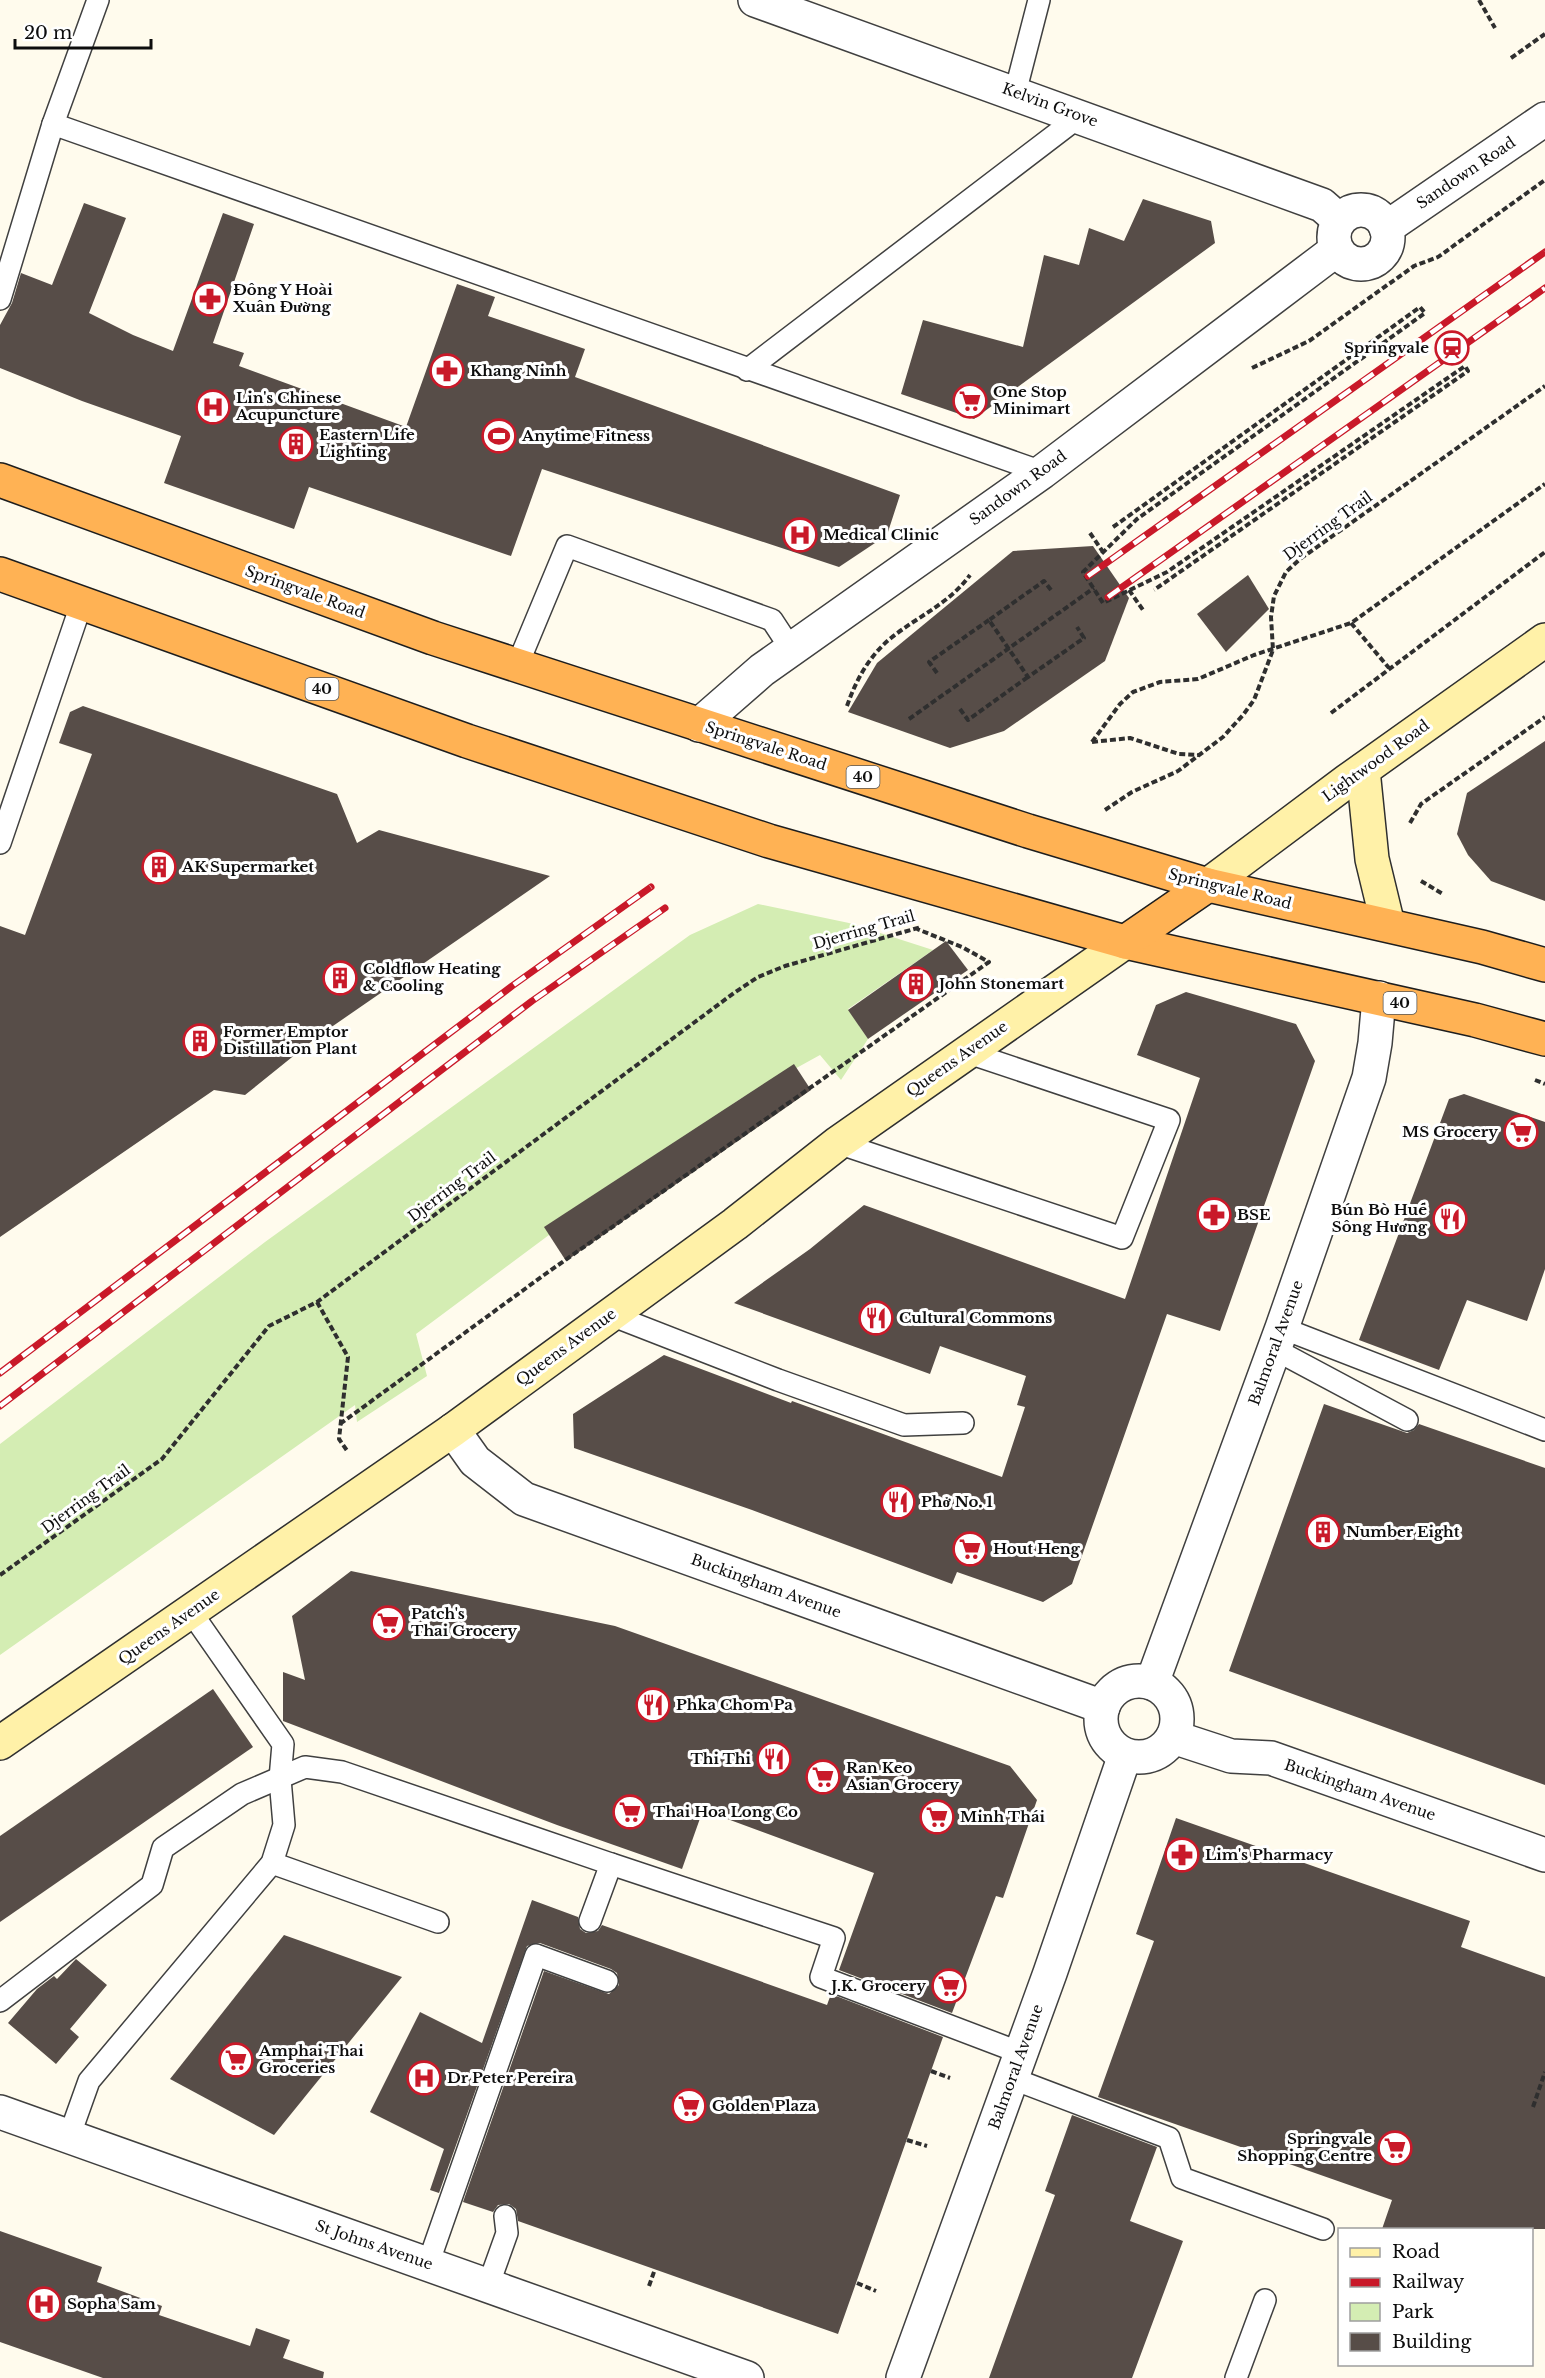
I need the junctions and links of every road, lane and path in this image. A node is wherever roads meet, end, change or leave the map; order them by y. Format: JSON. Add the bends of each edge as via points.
{"nodes":[{"id":1,"x":98,"y":0,"type":"edge"},
{"id":2,"x":755,"y":0,"type":"edge"},
{"id":3,"x":1039,"y":0,"type":"edge"},
{"id":4,"x":1479,"y":0,"type":"edge"},
{"id":5,"x":1496,"y":28,"type":"dead end"},
{"id":6,"x":1545,"y":34,"type":"edge"},
{"id":7,"x":1511,"y":58,"type":"dead end"},
{"id":8,"x":1015,"y":93,"type":"junction"},
{"id":9,"x":1080,"y":116,"type":"junction"},
{"id":10,"x":1545,"y":119,"type":"edge"},
{"id":11,"x":53,"y":124,"type":"junction"},
{"id":12,"x":1545,"y":180,"type":"edge"},
{"id":13,"x":1386,"y":228,"type":"junction"},
{"id":14,"x":1338,"y":235,"type":"junction"},
{"id":15,"x":0,"y":299,"type":"edge"},
{"id":16,"x":747,"y":370,"type":"junction"},
{"id":17,"x":1248,"y":370,"type":"dead end"},
{"id":18,"x":1545,"y":386,"type":"edge"},
{"id":19,"x":1042,"y":472,"type":"junction"},
{"id":20,"x":0,"y":480,"type":"edge"},
{"id":21,"x":1545,"y":484,"type":"edge"},
{"id":22,"x":1113,"y":528,"type":"dead end"},
{"id":23,"x":1090,"y":533,"type":"dead end"},
{"id":24,"x":1103,"y":552,"type":"junction"},
{"id":25,"x":1545,"y":552,"type":"edge"},
{"id":26,"x":976,"y":568,"type":"dead end"},
{"id":27,"x":0,"y":574,"type":"edge"},
{"id":28,"x":1094,"y":588,"type":"junction"},
{"id":29,"x":1051,"y":590,"type":"dead end"},
{"id":30,"x":1154,"y":590,"type":"dead end"},
{"id":31,"x":1129,"y":591,"type":"junction"},
{"id":32,"x":82,"y":603,"type":"junction"},
{"id":33,"x":1143,"y":610,"type":"dead end"},
{"id":34,"x":988,"y":620,"type":"junction"},
{"id":35,"x":1351,"y":623,"type":"junction"},
{"id":36,"x":1077,"y":627,"type":"dead end"},
{"id":37,"x":1545,"y":640,"type":"edge"},
{"id":38,"x":791,"y":648,"type":"junction"},
{"id":39,"x":1008,"y":649,"type":"junction"},
{"id":40,"x":1273,"y":650,"type":"junction"},
{"id":41,"x":518,"y":666,"type":"junction"},
{"id":42,"x":1389,"y":668,"type":"junction"},
{"id":43,"x":936,"y":673,"type":"dead end"},
{"id":44,"x":1028,"y":677,"type":"junction"},
{"id":45,"x":847,"y":706,"type":"dead end"},
{"id":46,"x":960,"y":709,"type":"dead end"},
{"id":47,"x":1331,"y":713,"type":"dead end"},
{"id":48,"x":1545,"y":717,"type":"edge"},
{"id":49,"x":909,"y":719,"type":"dead end"},
{"id":50,"x":699,"y":725,"type":"junction"},
{"id":51,"x":1199,"y":755,"type":"junction"},
{"id":52,"x":1363,"y":770,"type":"junction"},
{"id":53,"x":1409,"y":829,"type":"dead end"},
{"id":54,"x":1059,"y":840,"type":"junction"},
{"id":55,"x":0,"y":843,"type":"edge"},
{"id":56,"x":1208,"y":885,"type":"junction"},
{"id":57,"x":971,"y":897,"type":"junction"},
{"id":58,"x":1388,"y":925,"type":"junction"},
{"id":59,"x":917,"y":929,"type":"junction"},
{"id":60,"x":1125,"y":942,"type":"junction"},
{"id":61,"x":1545,"y":966,"type":"edge"},
{"id":62,"x":1379,"y":998,"type":"junction"},
{"id":63,"x":1545,"y":1039,"type":"edge"},
{"id":64,"x":966,"y":1052,"type":"junction"},
{"id":65,"x":838,"y":1143,"type":"junction"},
{"id":66,"x":317,"y":1302,"type":"junction"},
{"id":67,"x":611,"y":1315,"type":"junction"},
{"id":68,"x":1278,"y":1339,"type":"junction"},
{"id":69,"x":1407,"y":1420,"type":"dead end"},
{"id":70,"x":963,"y":1423,"type":"dead end"},
{"id":71,"x":340,"y":1424,"type":"junction"},
{"id":72,"x":453,"y":1430,"type":"junction"},
{"id":73,"x":1545,"y":1430,"type":"edge"},
{"id":74,"x":370,"y":1486,"type":"junction"},
{"id":75,"x":0,"y":1575,"type":"edge"},
{"id":76,"x":191,"y":1612,"type":"junction"},
{"id":77,"x":1152,"y":1683,"type":"junction"},
{"id":78,"x":1103,"y":1707,"type":"junction"},
{"id":79,"x":1173,"y":1737,"type":"junction"},
{"id":80,"x":0,"y":1743,"type":"edge"},
{"id":81,"x":1125,"y":1755,"type":"junction"},
{"id":82,"x":280,"y":1779,"type":"junction"},
{"id":83,"x":1545,"y":1855,"type":"edge"},
{"id":84,"x":272,"y":1863,"type":"junction"},
{"id":85,"x":611,"y":1864,"type":"junction"},
{"id":86,"x":590,"y":1921,"type":"dead end"},
{"id":87,"x":438,"y":1922,"type":"dead end"},
{"id":88,"x":607,"y":1981,"type":"dead end"},
{"id":89,"x":0,"y":2001,"type":"edge"},
{"id":90,"x":1016,"y":2066,"type":"junction"},
{"id":91,"x":931,"y":2072,"type":"dead end"},
{"id":92,"x":1545,"y":2072,"type":"edge"},
{"id":93,"x":950,"y":2078,"type":"dead end"},
{"id":94,"x":1533,"y":2107,"type":"dead end"},
{"id":95,"x":0,"y":2112,"type":"edge"},
{"id":96,"x":69,"y":2137,"type":"junction"},
{"id":97,"x":907,"y":2140,"type":"dead end"},
{"id":98,"x":927,"y":2146,"type":"dead end"},
{"id":99,"x":505,"y":2216,"type":"dead end"},
{"id":100,"x":1323,"y":2229,"type":"dead end"},
{"id":101,"x":428,"y":2264,"type":"junction"},
{"id":102,"x":655,"y":2269,"type":"dead end"},
{"id":103,"x":857,"y":2283,"type":"dead end"},
{"id":104,"x":488,"y":2286,"type":"junction"},
{"id":105,"x":649,"y":2286,"type":"dead end"},
{"id":106,"x":876,"y":2291,"type":"dead end"},
{"id":107,"x":1265,"y":2300,"type":"dead end"},
{"id":108,"x":747,"y":2378,"type":"edge"},
{"id":109,"x":903,"y":2378,"type":"edge"},
{"id":110,"x":1236,"y":2378,"type":"edge"}],
"edges":[{"from":1,"to":11,"type":"lane"},
{"from":2,"to":8,"type":"street","name":"Kelvin Grove"},
{"from":3,"to":8,"type":"lane"},
{"from":4,"to":5,"type":"path"},
{"from":6,"to":7,"type":"path"},
{"from":8,"to":9,"type":"street","name":"Kelvin Grove"},
{"from":9,"to":14,"type":"street","name":"Kelvin Grove","via":[[1322,205]]},
{"from":9,"to":16,"type":"lane"},
{"from":10,"to":13,"type":"street","name":"Sandown Road"},
{"from":11,"to":15,"type":"lane"},
{"from":11,"to":16,"type":"lane"},
{"from":12,"to":17,"type":"path","via":[[1438,257],[1413,266],[1309,341]]},
{"from":13,"to":14,"type":"street","via":[[1382,219],[1365,210],[1347,214]]},
{"from":13,"to":14,"type":"street","via":[[1385,250],[1367,264],[1344,259]]},
{"from":14,"to":19,"type":"street","name":"Sandown Road"},
{"from":16,"to":19,"type":"lane"},
{"from":18,"to":40,"type":"path","name":"Djerring Trail","via":[[1286,572],[1274,596]]},
{"from":19,"to":38,"type":"street","name":"Sandown Road"},
{"from":20,"to":41,"type":"highway","name":"Springvale Road","number":"40"},
{"from":21,"to":35,"type":"path"},
{"from":22,"to":24,"type":"path","via":[[1420,307],[1425,313],[1137,519]]},
{"from":23,"to":24,"type":"path"},
{"from":24,"to":28,"type":"path","via":[[1083,572]]},
{"from":25,"to":42,"type":"path"},
{"from":26,"to":45,"type":"path","via":[[954,593],[889,639],[870,659]]},
{"from":27,"to":32,"type":"highway","number":"40"},
{"from":28,"to":31,"type":"path","via":[[1103,603]]},
{"from":28,"to":39,"type":"path"},
{"from":29,"to":34,"type":"path","via":[[1044,581]]},
{"from":30,"to":31,"type":"path","via":[[1468,371],[1465,366],[1167,572]]},
{"from":31,"to":33,"type":"path"},
{"from":32,"to":55,"type":"lane"},
{"from":32,"to":57,"type":"highway","number":"40","via":[[664,808],[845,864]]},
{"from":34,"to":39,"type":"path"},
{"from":34,"to":43,"type":"path","via":[[929,662]]},
{"from":35,"to":40,"type":"path"},
{"from":35,"to":42,"type":"path"},
{"from":36,"to":44,"type":"path","via":[[1084,638]]},
{"from":37,"to":52,"type":"main road","name":"Lightwood Road"},
{"from":38,"to":41,"type":"lane","via":[[772,620],[567,546]]},
{"from":38,"to":50,"type":"street","name":"Sandown Road"},
{"from":39,"to":44,"type":"path"},
{"from":39,"to":49,"type":"path"},
{"from":40,"to":51,"type":"path","name":"Djerring Trail","via":[[1254,700],[1223,737]]},
{"from":40,"to":51,"type":"path","via":[[1198,679],[1154,684],[1133,692],[1092,742],[1130,738],[1179,754]]},
{"from":41,"to":50,"type":"highway","name":"Springvale Road","number":"40"},
{"from":42,"to":47,"type":"path"},
{"from":44,"to":46,"type":"path","via":[[968,720]]},
{"from":48,"to":53,"type":"path","via":[[1421,804]]},
{"from":50,"to":54,"type":"highway","name":"Springvale Road","number":"40"},
{"from":51,"to":54,"type":"path","name":"Djerring Trail","via":[[1178,771],[1132,792]]},
{"from":52,"to":56,"type":"main road","name":"Lightwood Road"},
{"from":52,"to":58,"type":"main road","via":[[1372,859]]},
{"from":54,"to":56,"type":"highway","name":"Springvale Road","number":"40"},
{"from":56,"to":58,"type":"highway","name":"Springvale Road","number":"40"},
{"from":56,"to":60,"type":"highway"},
{"from":57,"to":59,"type":"path","name":"Djerring Trail"},
{"from":57,"to":60,"type":"highway","number":"40"},
{"from":58,"to":61,"type":"highway","name":"Springvale Road","number":"40","via":[[1492,949]]},
{"from":59,"to":66,"type":"path","name":"Djerring Trail","via":[[832,951],[758,977]]},
{"from":59,"to":71,"type":"path","via":[[989,962]]},
{"from":60,"to":62,"type":"highway","number":"40"},
{"from":60,"to":64,"type":"main road","name":"Queens Avenue"},
{"from":62,"to":63,"type":"highway","number":"40"},
{"from":62,"to":68,"type":"street","name":"Balmoral Avenue","via":[[1369,1078]]},
{"from":64,"to":65,"type":"main road","name":"Queens Avenue"},
{"from":64,"to":65,"type":"lane","via":[[1169,1120],[1122,1238]]},
{"from":65,"to":67,"type":"main road","name":"Queens Avenue"},
{"from":66,"to":71,"type":"path","via":[[348,1357]]},
{"from":66,"to":75,"type":"path","name":"Djerring Trail","via":[[269,1326],[162,1459]]},
{"from":67,"to":70,"type":"lane","via":[[904,1425]]},
{"from":67,"to":72,"type":"main road","name":"Queens Avenue"},
{"from":68,"to":69,"type":"lane"},
{"from":68,"to":73,"type":"lane"},
{"from":68,"to":77,"type":"street","name":"Balmoral Avenue"},
{"from":71,"to":74,"type":"path","via":[[339,1439]]},
{"from":72,"to":74,"type":"main road","name":"Queens Avenue"},
{"from":72,"to":78,"type":"street","name":"Buckingham Avenue","via":[[475,1461],[524,1498]]},
{"from":74,"to":76,"type":"main road","name":"Queens Avenue"},
{"from":76,"to":80,"type":"main road","name":"Queens Avenue"},
{"from":76,"to":82,"type":"lane","via":[[283,1744]]},
{"from":77,"to":78,"type":"street","via":[[1128,1682],[1109,1696]]},
{"from":77,"to":79,"type":"street","via":[[1164,1690],[1174,1705],[1177,1724]]},
{"from":78,"to":81,"type":"street","via":[[1103,1730],[1115,1749]]},
{"from":79,"to":81,"type":"street","via":[[1167,1746],[1148,1757]]},
{"from":79,"to":83,"type":"street","name":"Buckingham Avenue","via":[[1231,1756],[1271,1758]]},
{"from":81,"to":90,"type":"street","name":"Balmoral Avenue"},
{"from":82,"to":84,"type":"lane","via":[[284,1825]]},
{"from":82,"to":85,"type":"lane","via":[[305,1767],[342,1772]]},
{"from":82,"to":89,"type":"lane","via":[[242,1794],[163,1848],[152,1885]]},
{"from":84,"to":87,"type":"lane"},
{"from":84,"to":96,"type":"lane","via":[[90,2081]]},
{"from":85,"to":86,"type":"lane"},
{"from":85,"to":90,"type":"lane","via":[[834,1938],[821,1977]]},
{"from":88,"to":101,"type":"lane","via":[[536,1955]]},
{"from":90,"to":100,"type":"lane","via":[[1169,2138],[1182,2178]]},
{"from":90,"to":109,"type":"street","name":"Balmoral Avenue"},
{"from":91,"to":93,"type":"path"},
{"from":92,"to":94,"type":"path"},
{"from":95,"to":96,"type":"street","name":"St Johns Avenue"},
{"from":96,"to":101,"type":"street","name":"St Johns Avenue"},
{"from":97,"to":98,"type":"path"},
{"from":99,"to":104,"type":"lane","via":[[507,2233]]},
{"from":101,"to":104,"type":"street","name":"St Johns Avenue"},
{"from":102,"to":105,"type":"path"},
{"from":103,"to":106,"type":"path"},
{"from":104,"to":108,"type":"street","name":"St Johns Avenue"},
{"from":107,"to":110,"type":"lane"}]}
